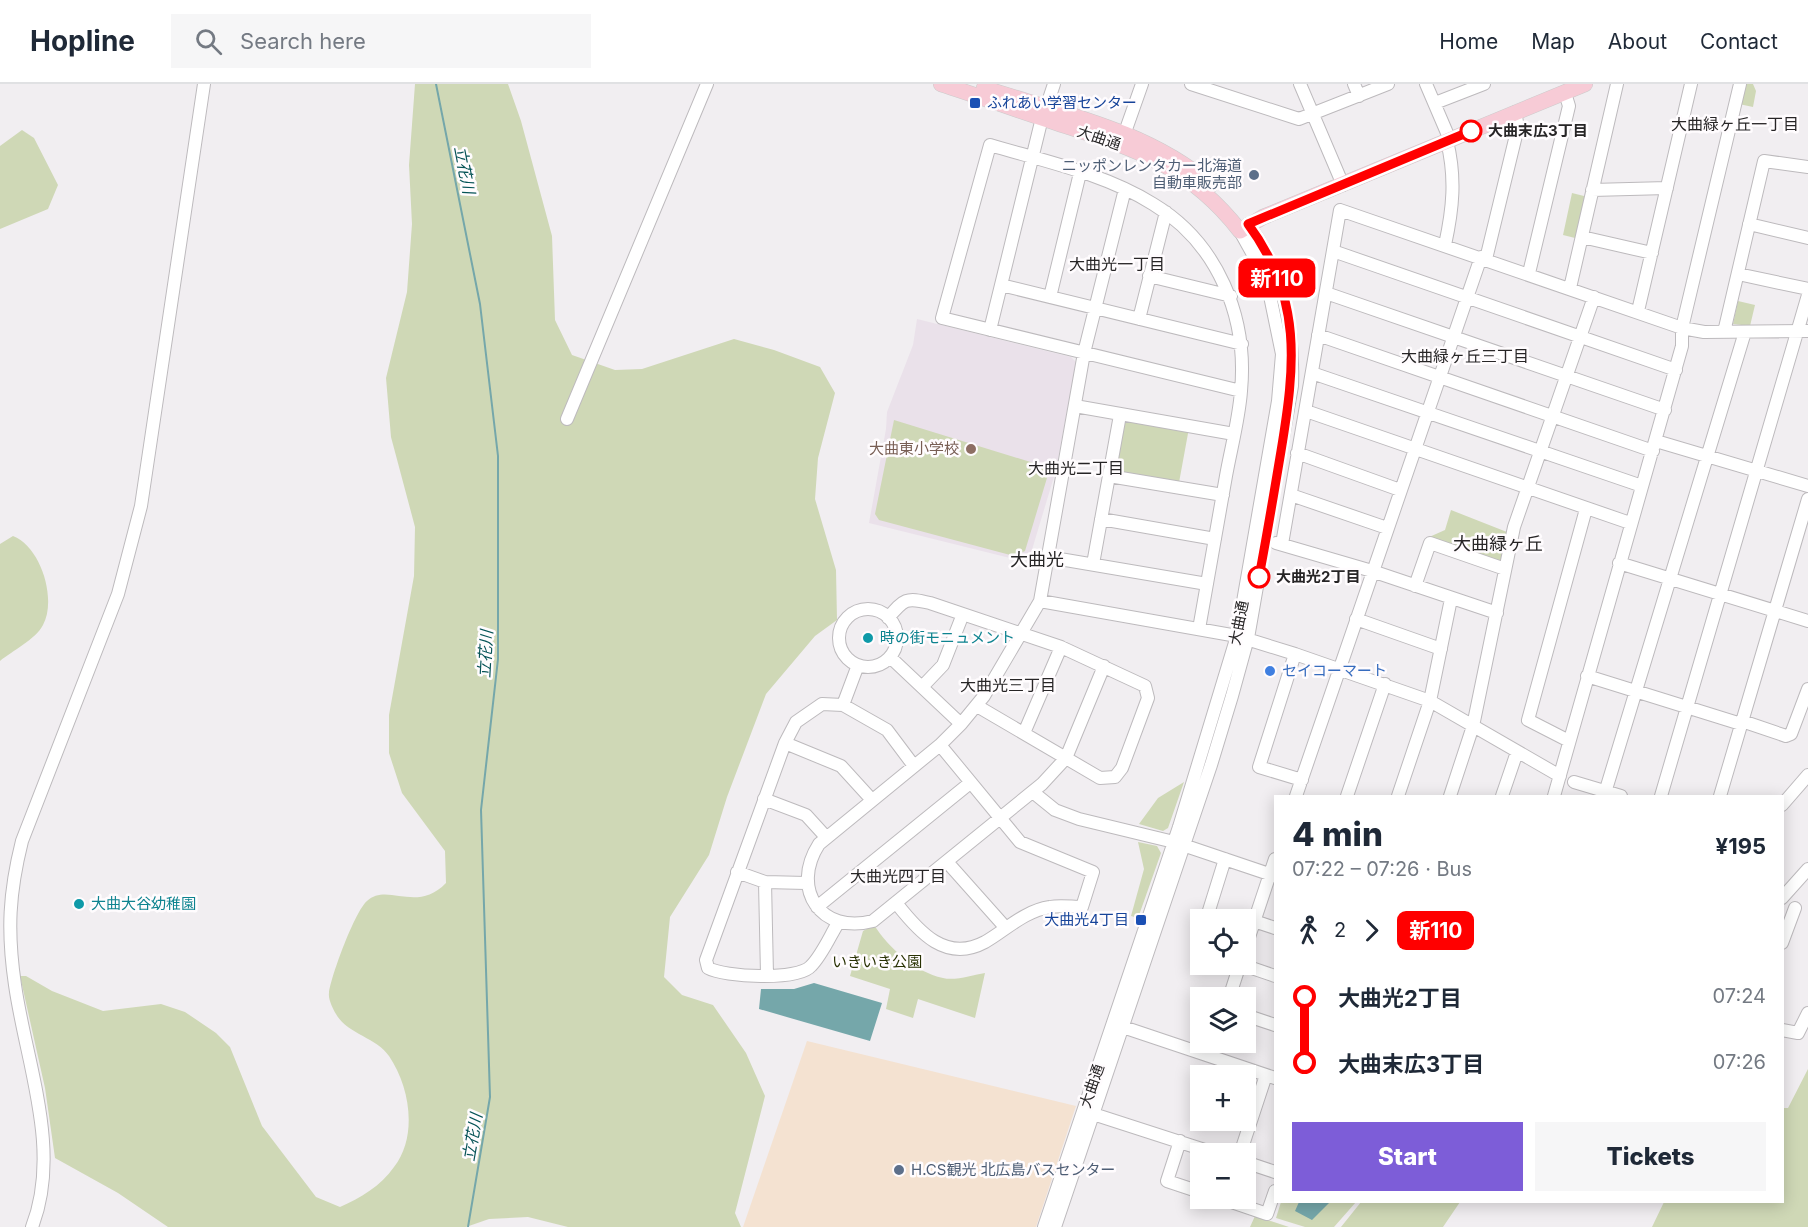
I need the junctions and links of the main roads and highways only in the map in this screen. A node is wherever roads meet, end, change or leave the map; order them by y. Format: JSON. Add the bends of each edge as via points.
{"nodes":[{"id":1,"x":941,"y":84,"type":"edge"},
{"id":2,"x":973,"y":84,"type":"edge"},
{"id":3,"x":1575,"y":87,"type":"edge"},
{"id":4,"x":1044,"y":113,"type":"junction"},
{"id":5,"x":1244,"y":227,"type":"junction"}],
"edges":[{"from":1,"to":4,"type":"main road","name":"大曲通"},
{"from":2,"to":4,"type":"main road","name":"大曲通"},
{"from":3,"to":5,"type":"main road"},
{"from":4,"to":5,"type":"main road","name":"大曲通","via":[[1161,162]]},
{"from":4,"to":5,"type":"main road","name":"大曲通","via":[[1124,135],[1167,152],[1220,192]]}]}
